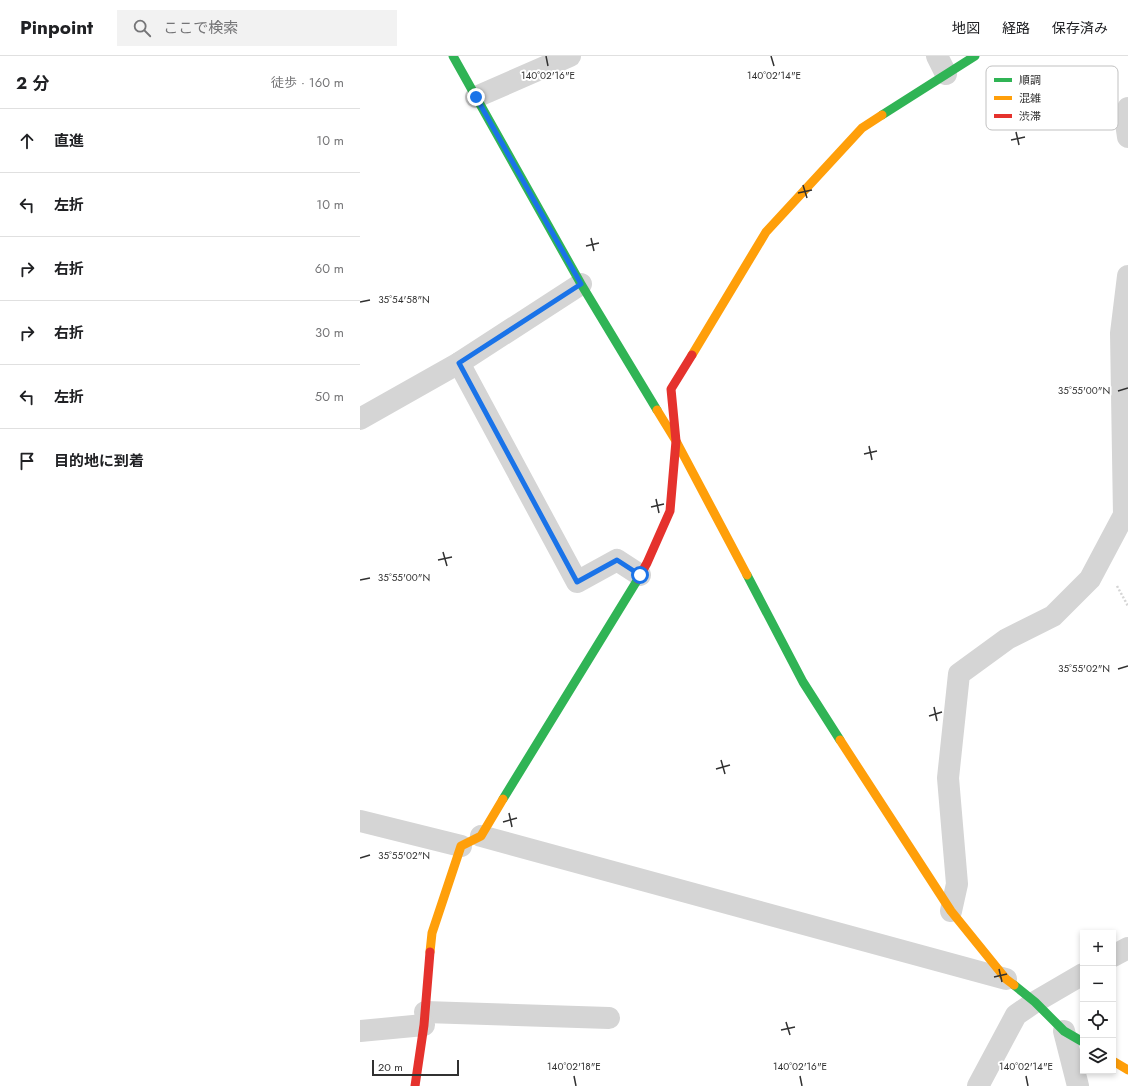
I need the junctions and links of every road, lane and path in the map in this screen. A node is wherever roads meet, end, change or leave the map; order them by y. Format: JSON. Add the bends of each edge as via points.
{"nodes":[{"id":1,"x":453,"y":56,"type":"edge"},
{"id":2,"x":570,"y":56,"type":"edge"},
{"id":3,"x":975,"y":56,"type":"edge"},
{"id":4,"x":942,"y":65,"type":"edge"},
{"id":5,"x":476,"y":97,"type":"junction"},
{"id":6,"x":1128,"y":108,"type":"edge"},
{"id":7,"x":1128,"y":138,"type":"edge"},
{"id":8,"x":1128,"y":276,"type":"edge"},
{"id":9,"x":581,"y":284,"type":"junction"},
{"id":10,"x":459,"y":363,"type":"junction"},
{"id":11,"x":360,"y":419,"type":"edge"},
{"id":12,"x":676,"y":441,"type":"junction"},
{"id":13,"x":640,"y":575,"type":"junction"},
{"id":14,"x":360,"y":821,"type":"edge"},
{"id":15,"x":481,"y":836,"type":"junction"},
{"id":16,"x":461,"y":846,"type":"junction"},
{"id":17,"x":951,"y":911,"type":"junction"},
{"id":18,"x":1128,"y":948,"type":"edge"},
{"id":19,"x":1116,"y":954,"type":"edge"},
{"id":20,"x":1080,"y":976,"type":"edge"},
{"id":21,"x":1006,"y":979,"type":"junction"},
{"id":22,"x":1035,"y":1002,"type":"junction"},
{"id":23,"x":425,"y":1018,"type":"junction"},
{"id":24,"x":609,"y":1018,"type":"dead end"},
{"id":25,"x":360,"y":1031,"type":"edge"},
{"id":26,"x":1064,"y":1031,"type":"junction"},
{"id":27,"x":1080,"y":1040,"type":"edge"},
{"id":28,"x":1116,"y":1063,"type":"edge"},
{"id":29,"x":1128,"y":1070,"type":"edge"},
{"id":30,"x":415,"y":1086,"type":"edge"},
{"id":31,"x":978,"y":1086,"type":"edge"},
{"id":32,"x":1078,"y":1086,"type":"edge"}],
"edges":[{"from":1,"to":5,"type":"street"},
{"from":2,"to":5,"type":"street"},
{"from":3,"to":4,"type":"street"},
{"from":4,"to":12,"type":"street","via":[[862,128],[766,232],[671,389]]},
{"from":5,"to":9,"type":"street"},
{"from":6,"to":7,"type":"street","via":[[1125,116]]},
{"from":8,"to":17,"type":"street","via":[[1121,334],[1124,515],[1090,578],[1053,616],[1007,639],[959,674],[948,778],[957,884]]},
{"from":9,"to":10,"type":"street"},
{"from":9,"to":12,"type":"street"},
{"from":10,"to":11,"type":"street"},
{"from":10,"to":13,"type":"street","via":[[577,582],[617,560]]},
{"from":12,"to":13,"type":"street","via":[[670,511]]},
{"from":12,"to":17,"type":"street","via":[[803,682]]},
{"from":13,"to":15,"type":"street"},
{"from":14,"to":16,"type":"street"},
{"from":15,"to":16,"type":"street"},
{"from":15,"to":21,"type":"street"},
{"from":16,"to":23,"type":"street","via":[[432,933]]},
{"from":17,"to":21,"type":"street"},
{"from":18,"to":19,"type":"street"},
{"from":20,"to":22,"type":"street"},
{"from":21,"to":22,"type":"street"},
{"from":22,"to":26,"type":"street"},
{"from":22,"to":31,"type":"street","via":[[1016,1015]]},
{"from":23,"to":24,"type":"street"},
{"from":23,"to":25,"type":"street"},
{"from":23,"to":30,"type":"street"},
{"from":26,"to":27,"type":"street"},
{"from":26,"to":32,"type":"street"},
{"from":28,"to":29,"type":"street"}]}
